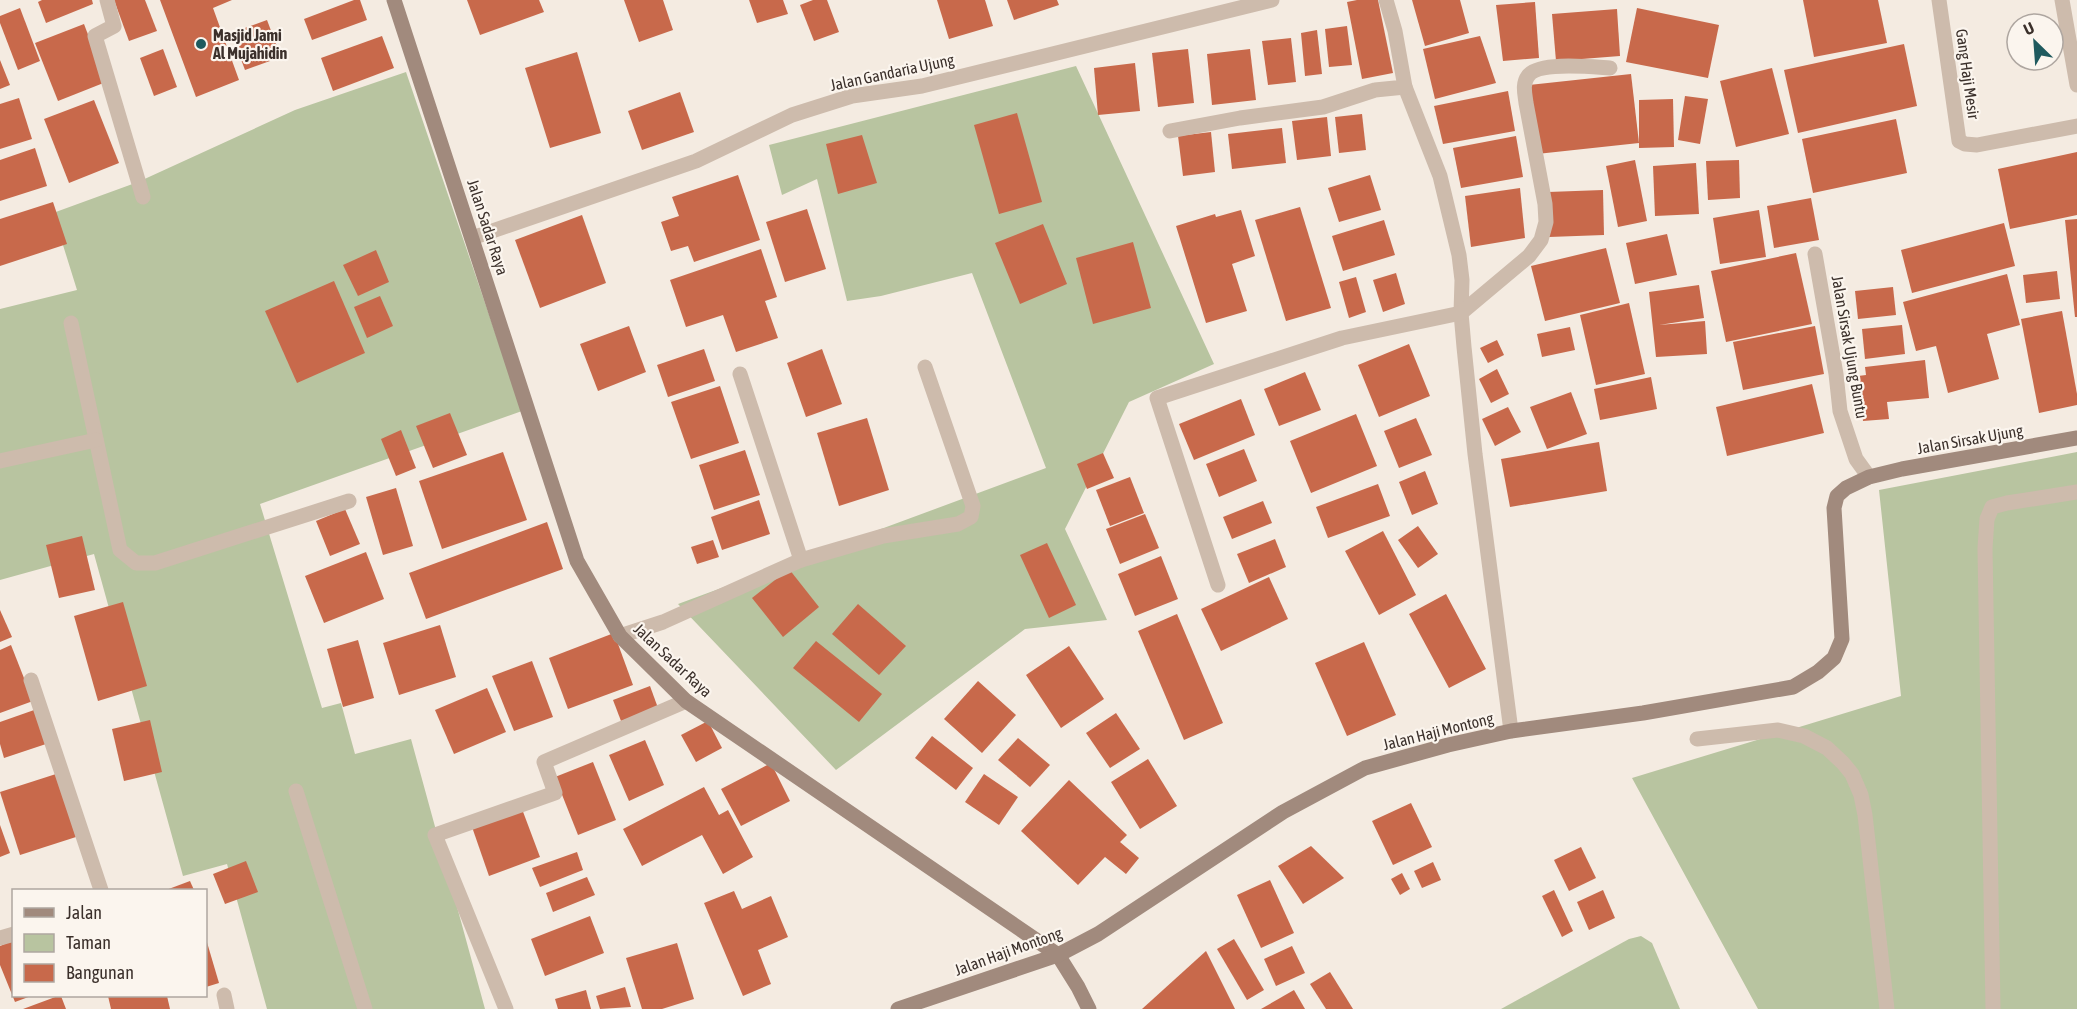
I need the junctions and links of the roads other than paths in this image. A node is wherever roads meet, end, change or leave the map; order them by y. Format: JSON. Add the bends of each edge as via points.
{"nodes":[{"id":1,"x":107,"y":0,"type":"edge"},
{"id":2,"x":394,"y":0,"type":"edge"},
{"id":3,"x":1272,"y":0,"type":"edge"},
{"id":4,"x":1386,"y":0,"type":"edge"},
{"id":5,"x":1939,"y":0,"type":"edge"},
{"id":6,"x":2062,"y":0,"type":"edge"},
{"id":7,"x":1226,"y":5,"type":"edge"},
{"id":8,"x":1610,"y":68,"type":"dead end"},
{"id":9,"x":2077,"y":85,"type":"edge"},
{"id":10,"x":1405,"y":87,"type":"junction"},
{"id":11,"x":2077,"y":126,"type":"edge"},
{"id":12,"x":1170,"y":131,"type":"dead end"},
{"id":13,"x":143,"y":197,"type":"dead end"},
{"id":14,"x":472,"y":238,"type":"junction"},
{"id":15,"x":1815,"y":254,"type":"dead end"},
{"id":16,"x":1461,"y":313,"type":"junction"},
{"id":17,"x":71,"y":323,"type":"dead end"},
{"id":18,"x":925,"y":367,"type":"dead end"},
{"id":19,"x":740,"y":374,"type":"dead end"},
{"id":20,"x":2077,"y":438,"type":"edge"},
{"id":21,"x":96,"y":440,"type":"junction"},
{"id":22,"x":0,"y":461,"type":"edge"},
{"id":23,"x":1869,"y":477,"type":"junction"},
{"id":24,"x":2077,"y":492,"type":"edge"},
{"id":25,"x":349,"y":501,"type":"dead end"},
{"id":26,"x":801,"y":560,"type":"junction"},
{"id":27,"x":1218,"y":585,"type":"dead end"},
{"id":28,"x":620,"y":636,"type":"junction"},
{"id":29,"x":31,"y":680,"type":"dead end"},
{"id":30,"x":686,"y":701,"type":"junction"},
{"id":31,"x":1511,"y":730,"type":"junction"},
{"id":32,"x":1697,"y":740,"type":"dead end"},
{"id":33,"x":296,"y":791,"type":"dead end"},
{"id":34,"x":100,"y":889,"type":"edge"},
{"id":35,"x":1058,"y":955,"type":"junction"},
{"id":36,"x":365,"y":1009,"type":"edge"},
{"id":37,"x":506,"y":1009,"type":"edge"},
{"id":38,"x":898,"y":1009,"type":"edge"},
{"id":39,"x":1089,"y":1009,"type":"edge"},
{"id":40,"x":1887,"y":1009,"type":"edge"},
{"id":41,"x":1993,"y":1009,"type":"edge"}],
"edges":[{"from":1,"to":13,"type":"street","via":[[114,26],[95,36]]},
{"from":2,"to":14,"type":"street","name":"Jalan Sadar Raya"},
{"from":3,"to":7,"type":"street","name":"Jalan Gandaria Ujung"},
{"from":4,"to":10,"type":"street"},
{"from":5,"to":11,"type":"street","name":"Gang Haji Mesir","via":[[1959,141],[1977,145]]},
{"from":6,"to":9,"type":"street"},
{"from":7,"to":14,"type":"street","name":"Jalan Gandaria Ujung","via":[[922,86],[852,96],[792,115],[696,161]]},
{"from":8,"to":16,"type":"street","via":[[1552,67],[1528,75],[1524,87],[1526,103],[1545,204],[1541,240],[1529,256]]},
{"from":10,"to":12,"type":"street","via":[[1375,90],[1323,107]]},
{"from":10,"to":16,"type":"street","via":[[1445,193],[1459,255]]},
{"from":14,"to":28,"type":"street","name":"Jalan Sadar Raya","via":[[577,561]]},
{"from":15,"to":23,"type":"street","name":"Jalan Sirsak Ujung Buntu","via":[[1840,411],[1857,459]]},
{"from":16,"to":27,"type":"street","via":[[1342,338],[1157,398]]},
{"from":16,"to":31,"type":"street"},
{"from":17,"to":21,"type":"street"},
{"from":18,"to":26,"type":"street","via":[[973,506],[971,517],[958,524],[883,536]]},
{"from":19,"to":26,"type":"street"},
{"from":20,"to":23,"type":"street","name":"Jalan Sirsak Ujung"},
{"from":21,"to":22,"type":"street"},
{"from":21,"to":25,"type":"street","via":[[120,550],[136,563],[155,562]]},
{"from":23,"to":31,"type":"street","name":"Jalan Haji Montong","via":[[1837,496],[1834,508],[1842,639],[1834,658],[1818,672],[1793,687],[1643,713]]},
{"from":24,"to":41,"type":"street","via":[[1992,507],[1987,519]]},
{"from":26,"to":28,"type":"street","via":[[663,622]]},
{"from":28,"to":30,"type":"street","name":"Jalan Sadar Raya"},
{"from":29,"to":34,"type":"street"},
{"from":30,"to":35,"type":"street","name":"Jalan Sadar Raya"},
{"from":30,"to":37,"type":"street","via":[[544,762],[555,793],[435,835]]},
{"from":31,"to":35,"type":"street","name":"Jalan Haji Montong","via":[[1365,768],[1282,812],[1098,934]]},
{"from":32,"to":40,"type":"street","via":[[1778,730],[1804,736],[1827,748],[1852,774],[1864,815]]},
{"from":33,"to":36,"type":"street"},
{"from":35,"to":38,"type":"street","name":"Jalan Haji Montong"},
{"from":35,"to":39,"type":"street","name":"Jalan Sadar Raya"}]}
